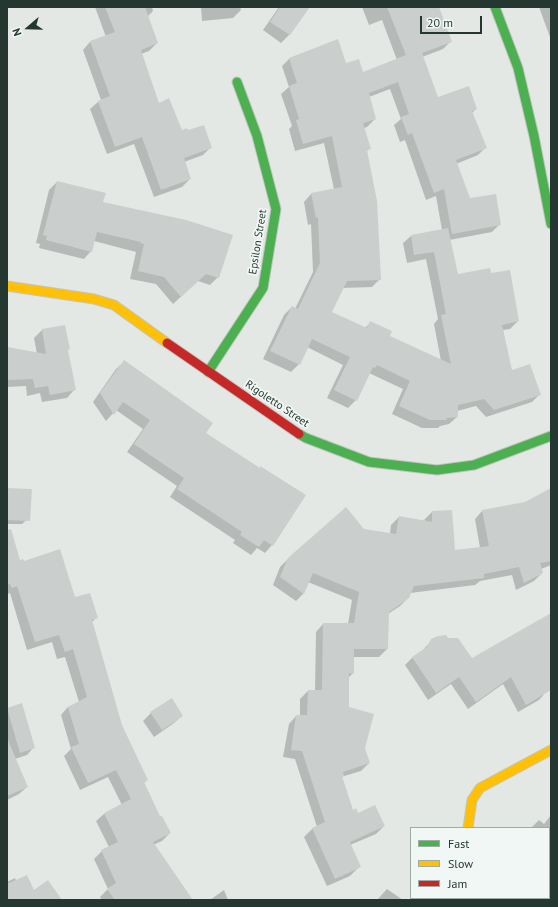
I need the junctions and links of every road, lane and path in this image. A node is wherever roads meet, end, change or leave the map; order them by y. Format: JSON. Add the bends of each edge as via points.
{"nodes":[{"id":1,"x":494,"y":7,"type":"edge"},
{"id":2,"x":237,"y":82,"type":"dead end"},
{"id":3,"x":551,"y":224,"type":"edge"},
{"id":4,"x":7,"y":286,"type":"edge"},
{"id":5,"x":208,"y":372,"type":"junction"},
{"id":6,"x":551,"y":436,"type":"edge"},
{"id":7,"x":551,"y":750,"type":"edge"},
{"id":8,"x":468,"y":827,"type":"edge"}],
"edges":[{"from":1,"to":3,"type":"street","via":[[518,68]]},
{"from":2,"to":5,"type":"street","name":"Epsilon Street","via":[[257,136],[276,208],[263,288]]},
{"from":4,"to":5,"type":"street","name":"Rigoletto Street","via":[[94,299],[114,305]]},
{"from":5,"to":6,"type":"street","name":"Rigoletto Street","via":[[306,438],[369,462],[437,470],[474,465]]},
{"from":7,"to":8,"type":"street","via":[[480,788],[472,800]]}]}
